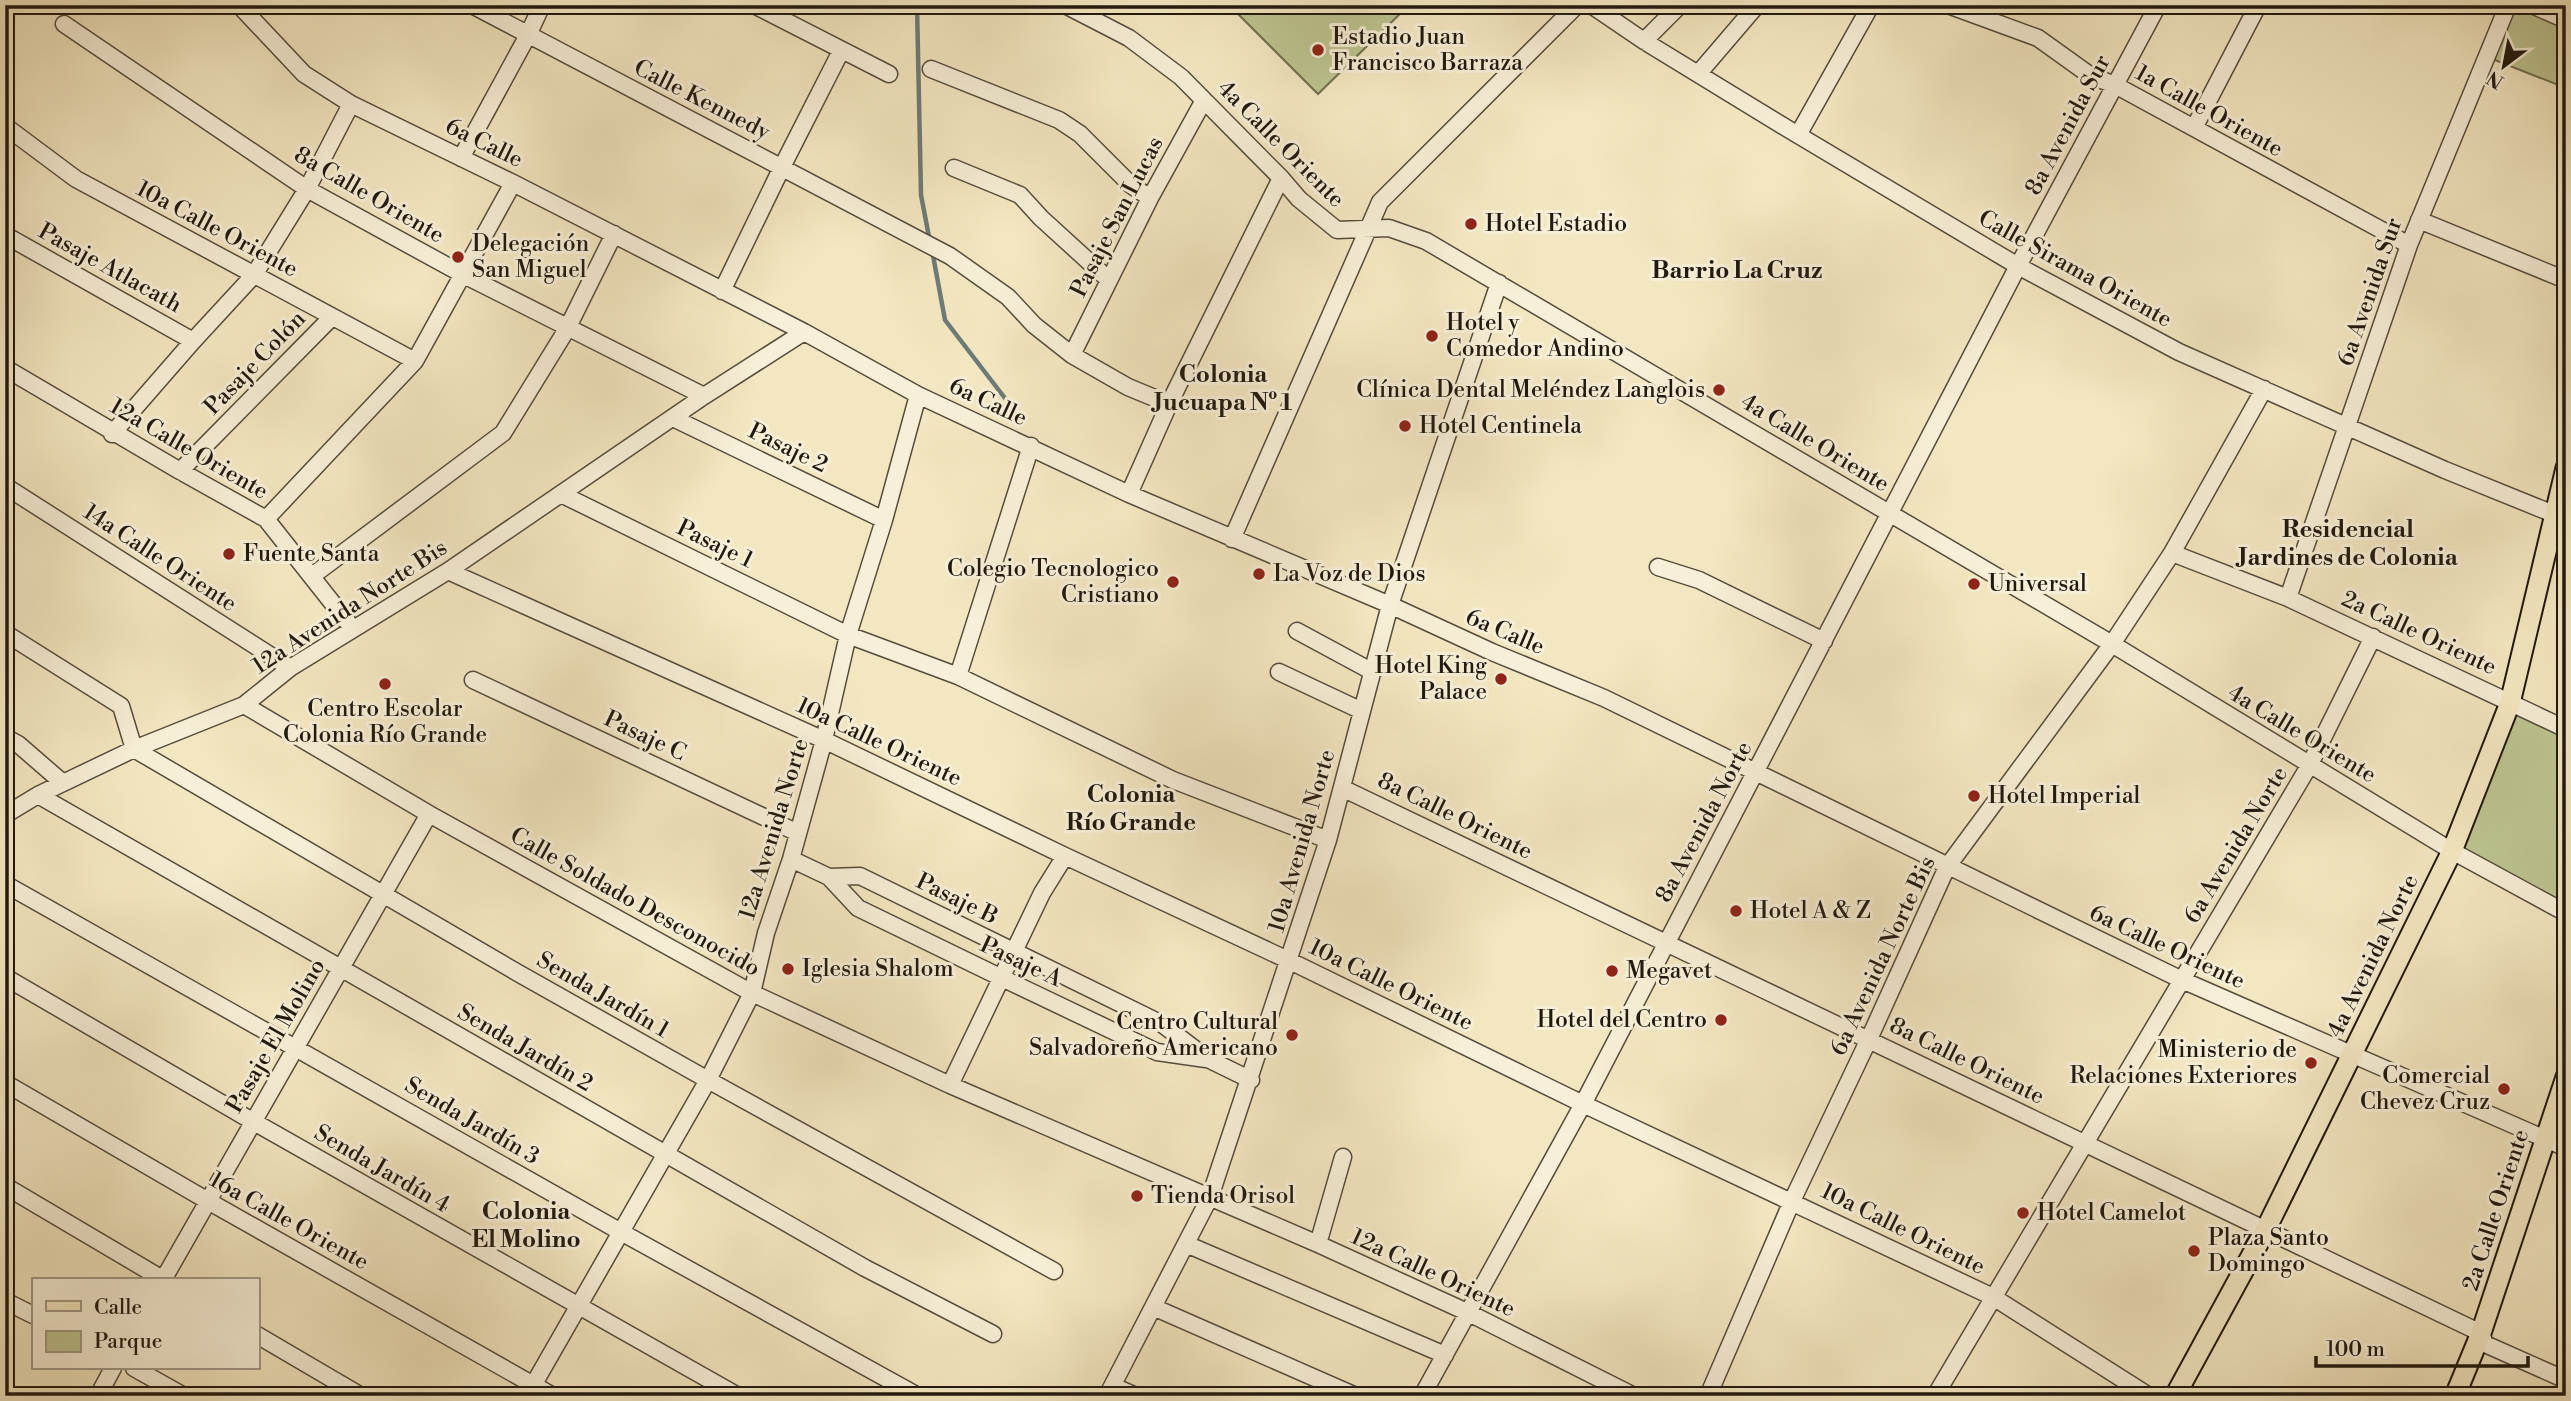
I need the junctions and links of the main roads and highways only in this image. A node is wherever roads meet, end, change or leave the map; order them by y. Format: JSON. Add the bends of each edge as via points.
{"nodes":[{"id":1,"x":2566,"y":468,"type":"edge"},
{"id":2,"x":2560,"y":516,"type":"edge"},
{"id":3,"x":2566,"y":1077,"type":"edge"},
{"id":4,"x":2175,"y":1396,"type":"edge"},
{"id":5,"x":2455,"y":1396,"type":"edge"}],
"edges":[{"from":1,"to":2,"type":"main road","name":"4a Avenida Norte"},
{"from":2,"to":4,"type":"main road","name":"4a Avenida Norte","via":[[2510,703],[2452,851],[2266,1229]]},
{"from":3,"to":5,"type":"main road","name":"2a Calle Oriente","via":[[2481,1333]]}]}
